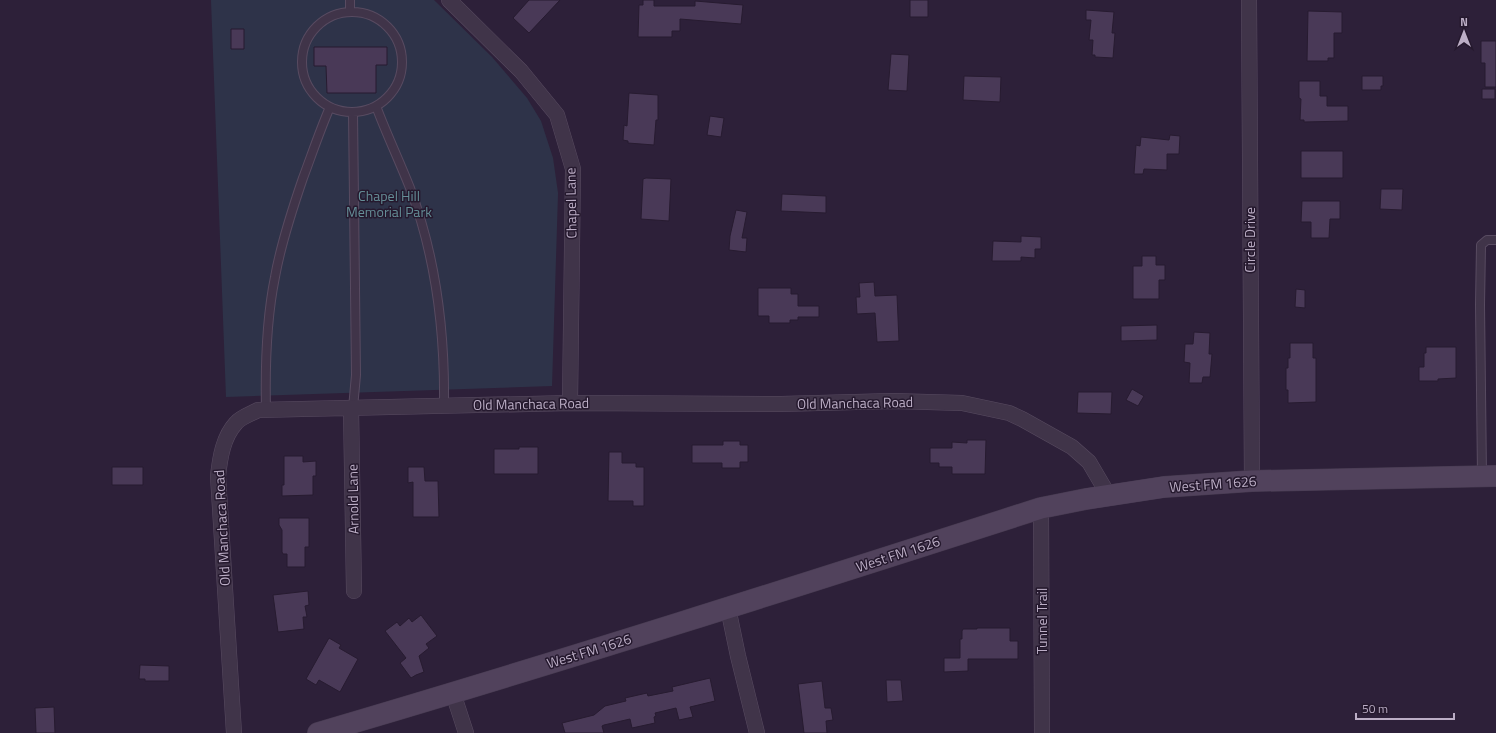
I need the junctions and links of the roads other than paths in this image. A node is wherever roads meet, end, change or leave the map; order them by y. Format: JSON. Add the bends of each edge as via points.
{"nodes":[{"id":1,"x":350,"y":0,"type":"edge"},
{"id":2,"x":449,"y":0,"type":"edge"},
{"id":3,"x":1248,"y":0,"type":"edge"},
{"id":4,"x":350,"y":12,"type":"junction"},
{"id":5,"x":376,"y":106,"type":"junction"},
{"id":6,"x":330,"y":107,"type":"junction"},
{"id":7,"x":353,"y":113,"type":"junction"},
{"id":8,"x":1496,"y":240,"type":"edge"},
{"id":9,"x":570,"y":403,"type":"junction"},
{"id":10,"x":444,"y":406,"type":"junction"},
{"id":11,"x":352,"y":408,"type":"junction"},
{"id":12,"x":266,"y":410,"type":"junction"},
{"id":13,"x":1489,"y":476,"type":"edge"},
{"id":14,"x":1252,"y":481,"type":"junction"},
{"id":15,"x":1109,"y":496,"type":"junction"},
{"id":16,"x":1041,"y":508,"type":"junction"},
{"id":17,"x":354,"y":591,"type":"dead end"},
{"id":18,"x":728,"y":608,"type":"junction"},
{"id":19,"x":452,"y":693,"type":"junction"},
{"id":20,"x":234,"y":733,"type":"edge"},
{"id":21,"x":318,"y":733,"type":"edge"},
{"id":22,"x":466,"y":733,"type":"edge"},
{"id":23,"x":757,"y":733,"type":"edge"},
{"id":24,"x":1042,"y":733,"type":"edge"}],
"edges":[{"from":1,"to":4,"type":"lane"},
{"from":2,"to":9,"type":"street","name":"Chapel Lane","via":[[521,71],[557,114],[572,169]]},
{"from":3,"to":14,"type":"street","name":"Circle Drive"},
{"from":4,"to":5,"type":"lane","via":[[375,16],[389,26],[398,40],[403,56],[402,73],[396,88],[385,101]]},
{"from":4,"to":6,"type":"lane","via":[[342,12],[327,18],[314,29],[305,43],[302,59],[303,76],[310,91]]},
{"from":5,"to":7,"type":"lane"},
{"from":5,"to":10,"type":"lane","via":[[410,187],[431,259],[443,344]]},
{"from":6,"to":7,"type":"lane"},
{"from":6,"to":12,"type":"lane","via":[[320,129],[287,228],[275,277],[265,364]]},
{"from":7,"to":11,"type":"lane","via":[[356,375]]},
{"from":8,"to":13,"type":"lane","via":[[1487,240],[1481,245],[1480,305]]},
{"from":9,"to":10,"type":"street","name":"Old Manchaca Road"},
{"from":9,"to":15,"type":"street","name":"Old Manchaca Road","via":[[962,403],[1009,413],[1072,446],[1089,462]]},
{"from":10,"to":11,"type":"street","name":"Old Manchaca Road"},
{"from":11,"to":12,"type":"street","name":"Old Manchaca Road"},
{"from":11,"to":17,"type":"street","name":"Arnold Lane"},
{"from":12,"to":20,"type":"street","name":"Old Manchaca Road","via":[[258,410],[236,422],[228,434],[218,476]]},
{"from":13,"to":14,"type":"main road","name":"West FM 1626"},
{"from":14,"to":15,"type":"main road","name":"West FM 1626","via":[[1164,488]]},
{"from":15,"to":16,"type":"main road","name":"West FM 1626"},
{"from":16,"to":18,"type":"main road","name":"West FM 1626"},
{"from":16,"to":24,"type":"street","name":"Tunnel Trail"},
{"from":18,"to":19,"type":"main road","name":"West FM 1626"},
{"from":18,"to":23,"type":"street"},
{"from":19,"to":21,"type":"main road","name":"West FM 1626"},
{"from":19,"to":22,"type":"street"}]}
